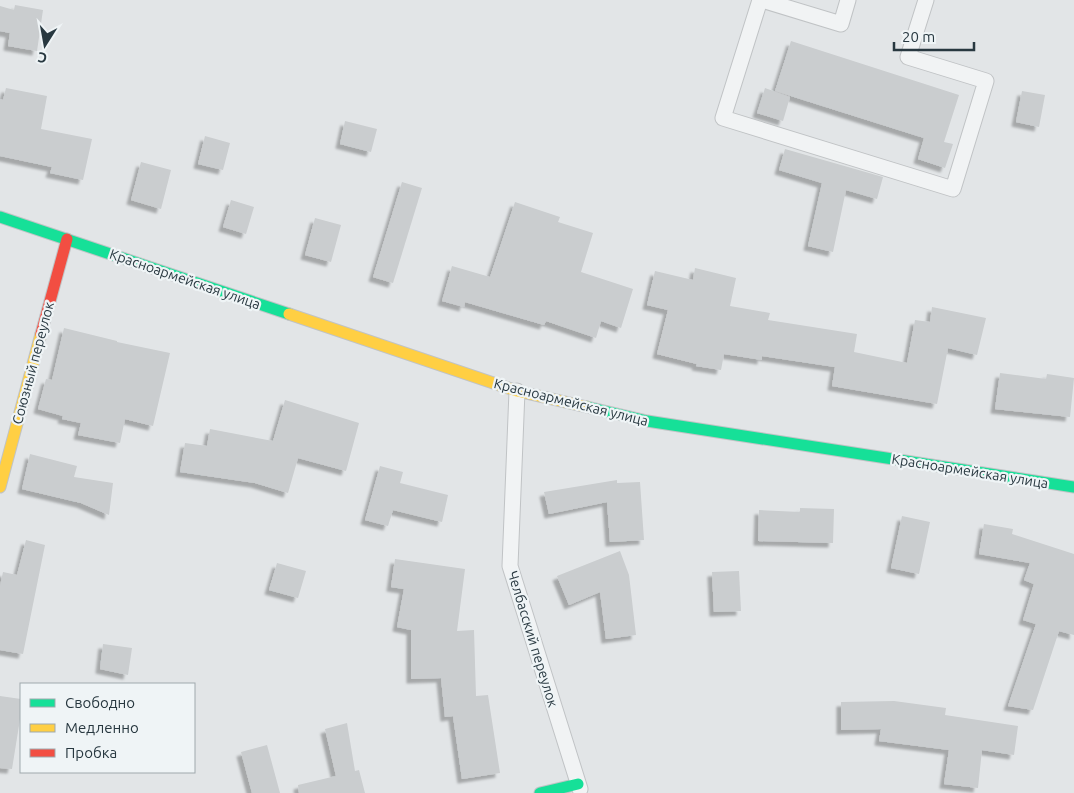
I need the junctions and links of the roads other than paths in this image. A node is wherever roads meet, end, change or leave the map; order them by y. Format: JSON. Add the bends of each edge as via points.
{"nodes":[{"id":1,"x":761,"y":0,"type":"edge"},
{"id":2,"x":848,"y":0,"type":"edge"},
{"id":3,"x":926,"y":0,"type":"edge"},
{"id":4,"x":0,"y":217,"type":"edge"},
{"id":5,"x":66,"y":239,"type":"junction"},
{"id":6,"x":517,"y":391,"type":"junction"},
{"id":7,"x":0,"y":487,"type":"edge"},
{"id":8,"x":1074,"y":487,"type":"edge"},
{"id":9,"x":580,"y":789,"type":"edge"},
{"id":10,"x":540,"y":793,"type":"edge"}],
"edges":[{"from":1,"to":2,"type":"lane","via":[[841,24]]},
{"from":1,"to":3,"type":"lane","via":[[723,118],[952,189],[986,81],[908,57]]},
{"from":4,"to":5,"type":"street","name":"Красноармейская улица"},
{"from":5,"to":6,"type":"street","name":"Красноармейская улица"},
{"from":5,"to":7,"type":"street","name":"Союзный переулок"},
{"from":6,"to":8,"type":"street","name":"Красноармейская улица","via":[[647,421]]},
{"from":6,"to":9,"type":"lane","name":"Челбасский переулок","via":[[510,566]]},
{"from":9,"to":10,"type":"street"}]}
